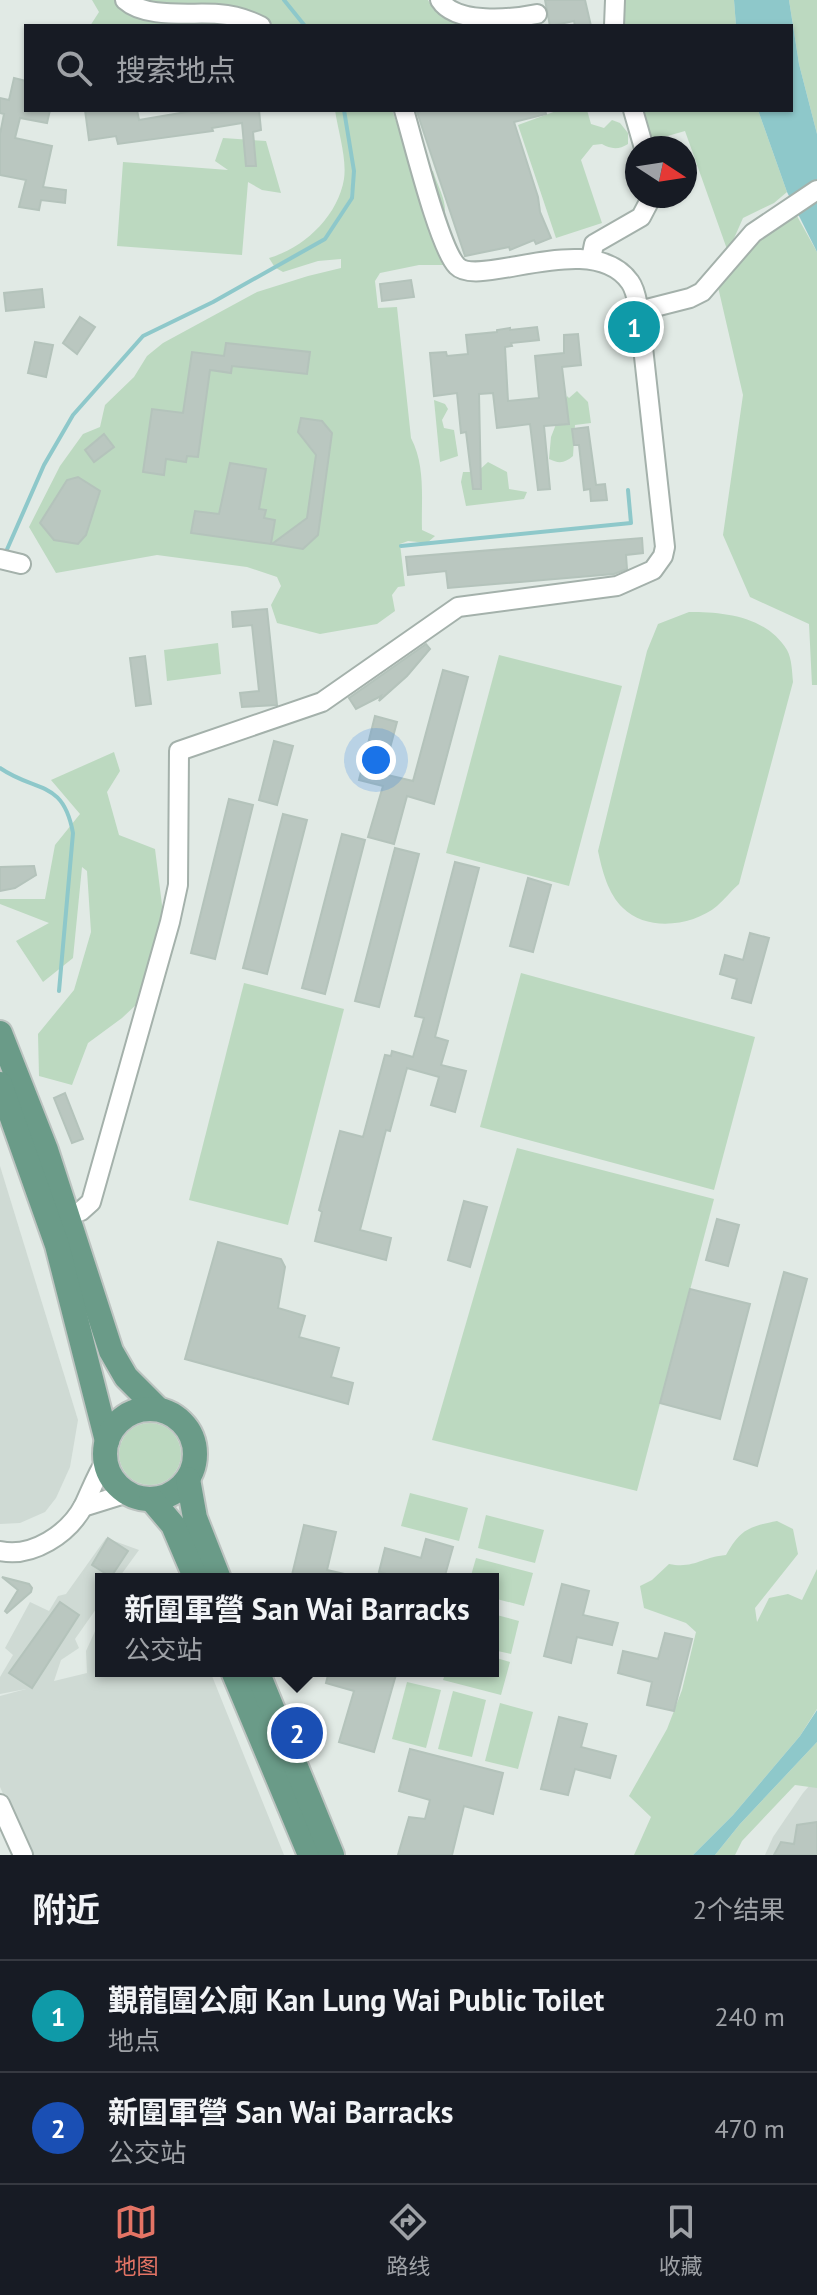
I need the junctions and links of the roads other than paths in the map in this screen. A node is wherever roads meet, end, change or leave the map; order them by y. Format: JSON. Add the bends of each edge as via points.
{"nodes":[{"id":1,"x":125,"y":0,"type":"edge"},
{"id":2,"x":440,"y":0,"type":"edge"},
{"id":3,"x":615,"y":0,"type":"edge"},
{"id":4,"x":537,"y":14,"type":"dead end"},
{"id":5,"x":257,"y":24,"type":"edge"},
{"id":6,"x":614,"y":24,"type":"edge"},
{"id":7,"x":405,"y":112,"type":"edge"},
{"id":8,"x":634,"y":112,"type":"edge"},
{"id":9,"x":641,"y":136,"type":"edge"},
{"id":10,"x":817,"y":190,"type":"edge"},
{"id":11,"x":646,"y":208,"type":"edge"},
{"id":12,"x":591,"y":259,"type":"junction"},
{"id":13,"x":639,"y":311,"type":"junction"},
{"id":14,"x":0,"y":559,"type":"edge"},
{"id":15,"x":21,"y":564,"type":"dead end"},
{"id":16,"x":0,"y":1033,"type":"edge"},
{"id":17,"x":0,"y":1084,"type":"edge"},
{"id":18,"x":68,"y":1216,"type":"junction"},
{"id":19,"x":158,"y":1409,"type":"junction"},
{"id":20,"x":107,"y":1450,"type":"junction"},
{"id":21,"x":188,"y":1479,"type":"junction"},
{"id":22,"x":139,"y":1496,"type":"junction"},
{"id":23,"x":83,"y":1507,"type":"junction"},
{"id":24,"x":0,"y":1551,"type":"edge"},
{"id":25,"x":193,"y":1573,"type":"edge"},
{"id":26,"x":217,"y":1573,"type":"edge"},
{"id":27,"x":236,"y":1677,"type":"edge"},
{"id":28,"x":259,"y":1677,"type":"edge"},
{"id":29,"x":0,"y":1804,"type":"edge"},
{"id":30,"x":23,"y":1855,"type":"edge"},
{"id":31,"x":310,"y":1855,"type":"edge"},
{"id":32,"x":332,"y":1855,"type":"edge"}],
"edges":[{"from":1,"to":5,"type":"street","via":[[152,10],[224,15]]},
{"from":2,"to":4,"type":"street","via":[[459,13],[501,20]]},
{"from":3,"to":6,"type":"street"},
{"from":7,"to":12,"type":"street","via":[[435,215],[452,260],[462,270]]},
{"from":8,"to":9,"type":"street"},
{"from":10,"to":13,"type":"street","via":[[753,233],[702,292]]},
{"from":11,"to":12,"type":"street","via":[[641,217],[594,244]]},
{"from":12,"to":13,"type":"street","via":[[630,282]]},
{"from":13,"to":18,"type":"street","via":[[665,547],[653,570],[603,589],[458,607],[322,702],[179,751],[178,885],[170,922],[91,1202]]},
{"from":14,"to":15,"type":"street"},
{"from":16,"to":18,"type":"main road"},
{"from":17,"to":20,"type":"main road","via":[[57,1245]]},
{"from":18,"to":19,"type":"main road","via":[[111,1351],[126,1377]]},
{"from":19,"to":20,"type":"main road","via":[[124,1417]]},
{"from":19,"to":21,"type":"main road","via":[[178,1418],[193,1439]]},
{"from":20,"to":22,"type":"main road","via":[[112,1478]]},
{"from":20,"to":23,"type":"street"},
{"from":21,"to":22,"type":"main road","via":[[172,1493]]},
{"from":21,"to":26,"type":"main road","via":[[195,1518]]},
{"from":22,"to":23,"type":"street"},
{"from":22,"to":25,"type":"main road","via":[[173,1525]]},
{"from":23,"to":24,"type":"street","via":[[43,1545],[15,1553]]},
{"from":27,"to":31,"type":"main road"},
{"from":28,"to":32,"type":"main road"},
{"from":29,"to":30,"type":"street"}]}
